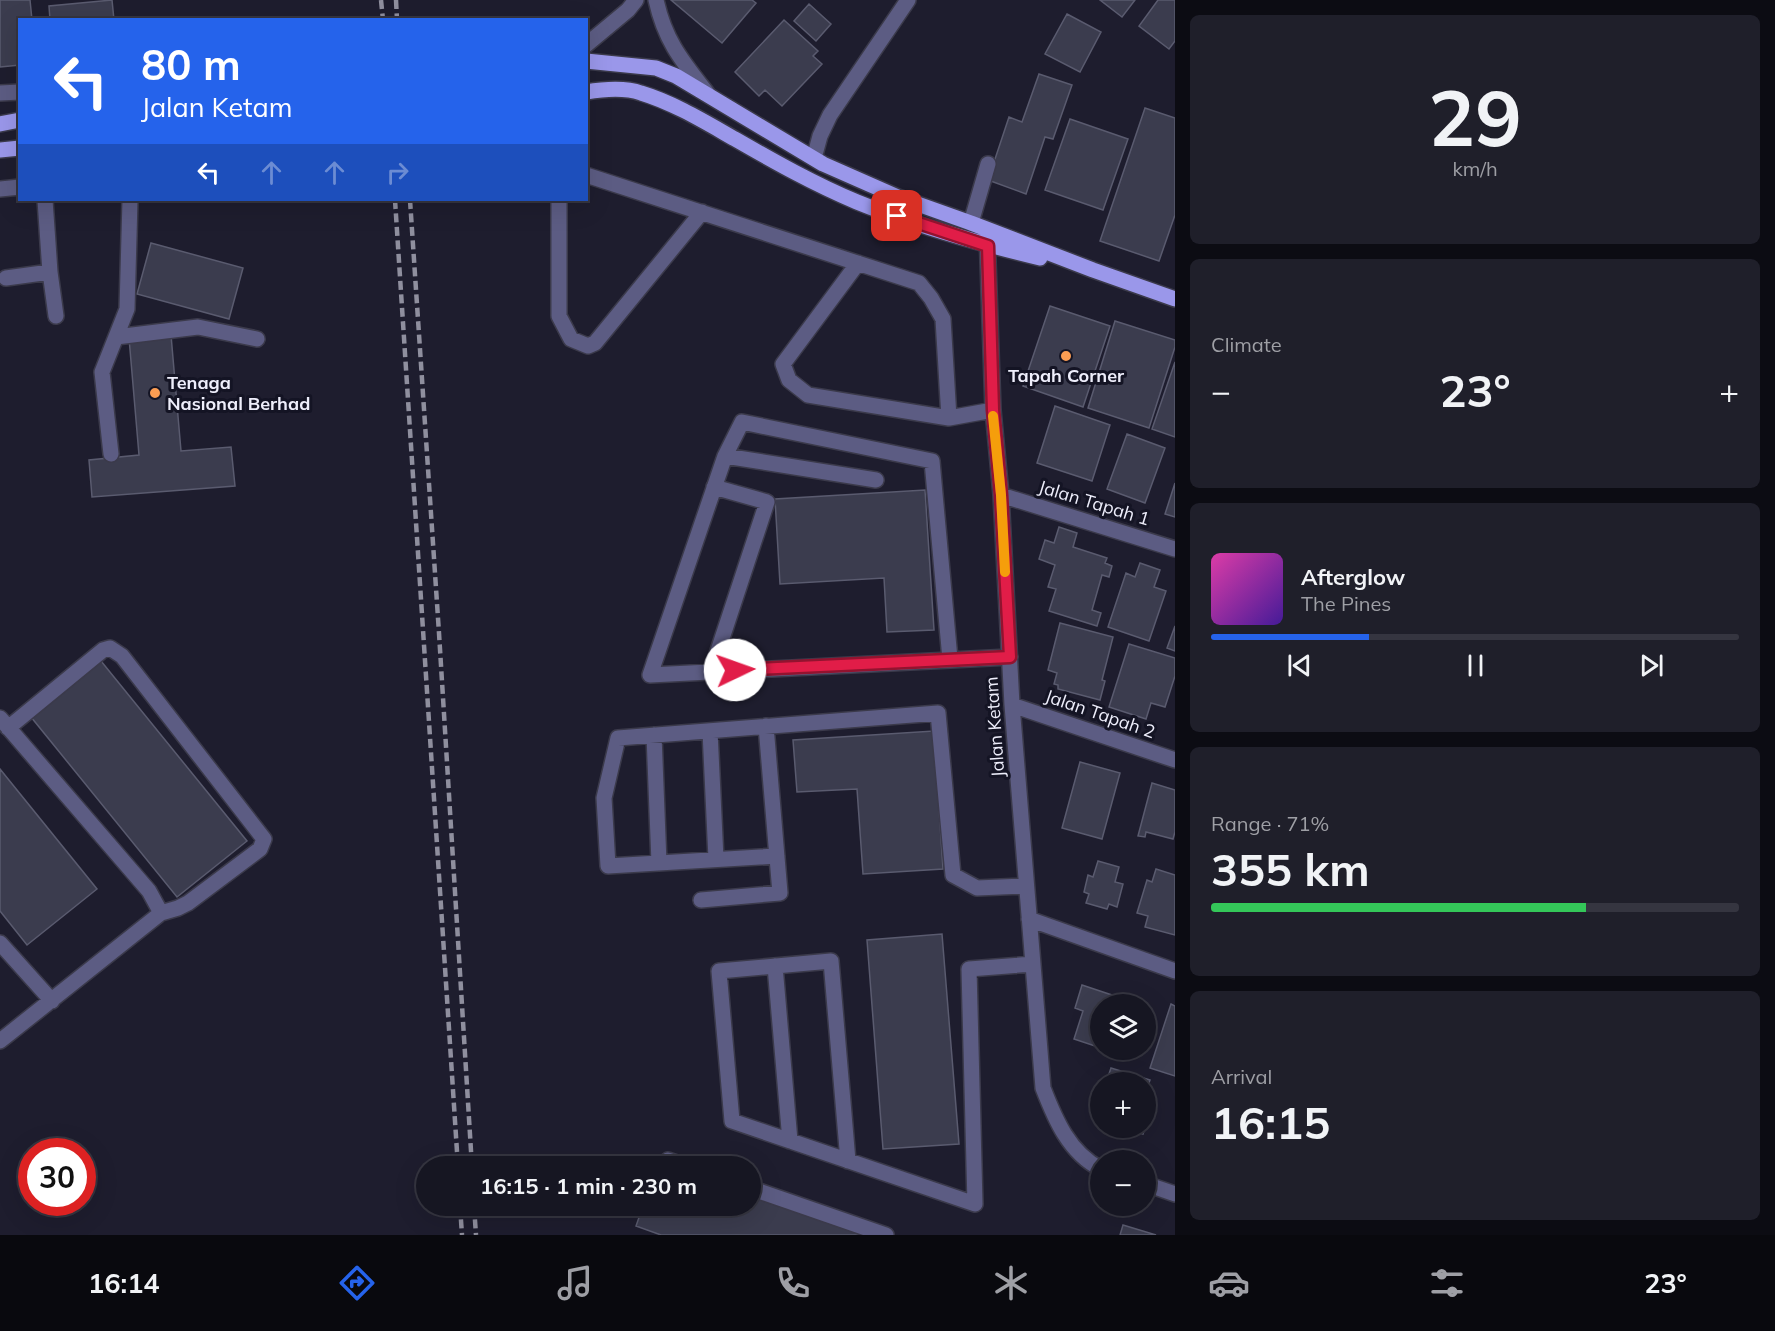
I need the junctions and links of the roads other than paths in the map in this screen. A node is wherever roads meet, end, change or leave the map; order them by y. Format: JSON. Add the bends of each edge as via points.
{"nodes":[{"id":1,"x":636,"y":0,"type":"edge"},
{"id":2,"x":656,"y":0,"type":"edge"},
{"id":3,"x":908,"y":0,"type":"edge"},
{"id":4,"x":588,"y":43,"type":"edge"},
{"id":5,"x":588,"y":61,"type":"edge"},
{"id":6,"x":18,"y":92,"type":"edge"},
{"id":7,"x":588,"y":92,"type":"edge"},
{"id":8,"x":0,"y":93,"type":"edge"},
{"id":9,"x":709,"y":97,"type":"junction"},
{"id":10,"x":18,"y":120,"type":"edge"},
{"id":11,"x":0,"y":124,"type":"edge"},
{"id":12,"x":18,"y":148,"type":"edge"},
{"id":13,"x":0,"y":150,"type":"edge"},
{"id":14,"x":814,"y":158,"type":"junction"},
{"id":15,"x":988,"y":164,"type":"dead end"},
{"id":16,"x":588,"y":176,"type":"edge"},
{"id":17,"x":18,"y":187,"type":"edge"},
{"id":18,"x":0,"y":189,"type":"edge"},
{"id":19,"x":45,"y":201,"type":"edge"},
{"id":20,"x":130,"y":201,"type":"edge"},
{"id":21,"x":559,"y":201,"type":"edge"},
{"id":22,"x":702,"y":212,"type":"junction"},
{"id":23,"x":971,"y":222,"type":"junction"},
{"id":24,"x":987,"y":229,"type":"junction"},
{"id":25,"x":988,"y":246,"type":"junction"},
{"id":26,"x":858,"y":263,"type":"junction"},
{"id":27,"x":1093,"y":270,"type":"junction"},
{"id":28,"x":50,"y":272,"type":"junction"},
{"id":29,"x":6,"y":278,"type":"dead end"},
{"id":30,"x":1175,"y":299,"type":"edge"},
{"id":31,"x":56,"y":316,"type":"dead end"},
{"id":32,"x":116,"y":337,"type":"junction"},
{"id":33,"x":257,"y":339,"type":"dead end"},
{"id":34,"x":993,"y":410,"type":"junction"},
{"id":35,"x":949,"y":418,"type":"junction"},
{"id":36,"x":111,"y":454,"type":"dead end"},
{"id":37,"x":725,"y":456,"type":"junction"},
{"id":38,"x":876,"y":480,"type":"dead end"},
{"id":39,"x":714,"y":487,"type":"junction"},
{"id":40,"x":1001,"y":495,"type":"junction"},
{"id":41,"x":1175,"y":549,"type":"edge"},
{"id":42,"x":1010,"y":657,"type":"junction"},
{"id":43,"x":950,"y":659,"type":"junction"},
{"id":44,"x":711,"y":672,"type":"junction"},
{"id":45,"x":1012,"y":705,"type":"junction"},
{"id":46,"x":4,"y":723,"type":"edge"},
{"id":47,"x":766,"y":726,"type":"junction"},
{"id":48,"x":710,"y":730,"type":"junction"},
{"id":49,"x":654,"y":735,"type":"junction"},
{"id":50,"x":1175,"y":760,"type":"edge"},
{"id":51,"x":777,"y":856,"type":"junction"},
{"id":52,"x":716,"y":859,"type":"junction"},
{"id":53,"x":659,"y":863,"type":"junction"},
{"id":54,"x":1026,"y":886,"type":"junction"},
{"id":55,"x":701,"y":900,"type":"dead end"},
{"id":56,"x":161,"y":913,"type":"junction"},
{"id":57,"x":1029,"y":919,"type":"junction"},
{"id":58,"x":0,"y":943,"type":"edge"},
{"id":59,"x":1033,"y":964,"type":"junction"},
{"id":60,"x":775,"y":966,"type":"junction"},
{"id":61,"x":1175,"y":970,"type":"edge"},
{"id":62,"x":51,"y":1001,"type":"junction"},
{"id":63,"x":0,"y":1041,"type":"edge"},
{"id":64,"x":790,"y":1141,"type":"junction"},
{"id":65,"x":848,"y":1161,"type":"junction"},
{"id":66,"x":1090,"y":1161,"type":"edge"},
{"id":67,"x":1156,"y":1187,"type":"edge"},
{"id":68,"x":761,"y":1192,"type":"edge"},
{"id":69,"x":1175,"y":1194,"type":"edge"},
{"id":70,"x":886,"y":1235,"type":"edge"}],
"edges":[{"from":1,"to":4,"type":"street"},
{"from":2,"to":9,"type":"street","via":[[673,50]]},
{"from":3,"to":14,"type":"street","via":[[830,115]]},
{"from":5,"to":9,"type":"main road","via":[[656,68]]},
{"from":6,"to":8,"type":"street"},
{"from":7,"to":25,"type":"main road","via":[[639,92],[667,102],[794,173],[857,202]]},
{"from":9,"to":14,"type":"main road"},
{"from":10,"to":11,"type":"main road"},
{"from":12,"to":13,"type":"main road"},
{"from":14,"to":23,"type":"main road","via":[[898,197]]},
{"from":15,"to":23,"type":"street"},
{"from":16,"to":22,"type":"street"},
{"from":17,"to":18,"type":"street"},
{"from":19,"to":28,"type":"street"},
{"from":20,"to":32,"type":"street","via":[[127,309]]},
{"from":21,"to":22,"type":"street","via":[[559,316],[571,339],[588,346],[595,343]]},
{"from":22,"to":26,"type":"street"},
{"from":23,"to":24,"type":"main road"},
{"from":24,"to":25,"type":"street","name":"Jalan Ketam"},
{"from":24,"to":27,"type":"main road"},
{"from":25,"to":27,"type":"main road"},
{"from":25,"to":34,"type":"street","name":"Jalan Ketam"},
{"from":26,"to":35,"type":"street","via":[[919,283],[931,298],[943,319]]},
{"from":26,"to":35,"type":"street","via":[[783,364],[789,380],[808,395]]},
{"from":27,"to":30,"type":"main road"},
{"from":28,"to":29,"type":"street"},
{"from":28,"to":31,"type":"street"},
{"from":32,"to":33,"type":"street","via":[[198,327]]},
{"from":32,"to":36,"type":"street","via":[[102,372]]},
{"from":34,"to":35,"type":"street"},
{"from":34,"to":40,"type":"street","name":"Jalan Ketam"},
{"from":37,"to":38,"type":"street"},
{"from":37,"to":39,"type":"street"},
{"from":37,"to":43,"type":"street","via":[[742,422],[932,461]]},
{"from":39,"to":44,"type":"street","via":[[767,502]]},
{"from":39,"to":44,"type":"street","via":[[650,675]]},
{"from":40,"to":41,"type":"street","name":"Jalan Tapah 1"},
{"from":40,"to":42,"type":"street","name":"Jalan Ketam"},
{"from":42,"to":43,"type":"street"},
{"from":42,"to":45,"type":"street","name":"Jalan Ketam"},
{"from":43,"to":44,"type":"street"},
{"from":45,"to":50,"type":"street","name":"Jalan Tapah 2"},
{"from":45,"to":54,"type":"street","name":"Jalan Ketam"},
{"from":46,"to":56,"type":"street","via":[[149,891]]},
{"from":46,"to":56,"type":"street","via":[[104,650],[110,648],[122,656],[264,839],[260,849],[188,903]]},
{"from":47,"to":48,"type":"street"},
{"from":47,"to":51,"type":"street"},
{"from":47,"to":54,"type":"street","via":[[938,713],[953,875],[976,888]]},
{"from":48,"to":49,"type":"street"},
{"from":48,"to":52,"type":"street"},
{"from":49,"to":53,"type":"street"},
{"from":49,"to":53,"type":"street","via":[[618,738],[604,798],[608,866]]},
{"from":51,"to":52,"type":"street"},
{"from":51,"to":55,"type":"street","via":[[780,893]]},
{"from":52,"to":53,"type":"street"},
{"from":54,"to":57,"type":"street","name":"Jalan Ketam"},
{"from":56,"to":62,"type":"street"},
{"from":57,"to":59,"type":"street","name":"Jalan Ketam"},
{"from":57,"to":61,"type":"street"},
{"from":58,"to":62,"type":"street"},
{"from":59,"to":65,"type":"street","via":[[969,969],[975,1204]]},
{"from":59,"to":66,"type":"street","name":"Jalan Ketam","via":[[1043,1088],[1055,1119],[1079,1154]]},
{"from":60,"to":64,"type":"street"},
{"from":60,"to":64,"type":"street","via":[[719,971],[732,1121]]},
{"from":60,"to":65,"type":"street","via":[[831,961]]},
{"from":62,"to":63,"type":"street"},
{"from":64,"to":65,"type":"street"},
{"from":67,"to":69,"type":"street"},
{"from":68,"to":70,"type":"street"}]}
